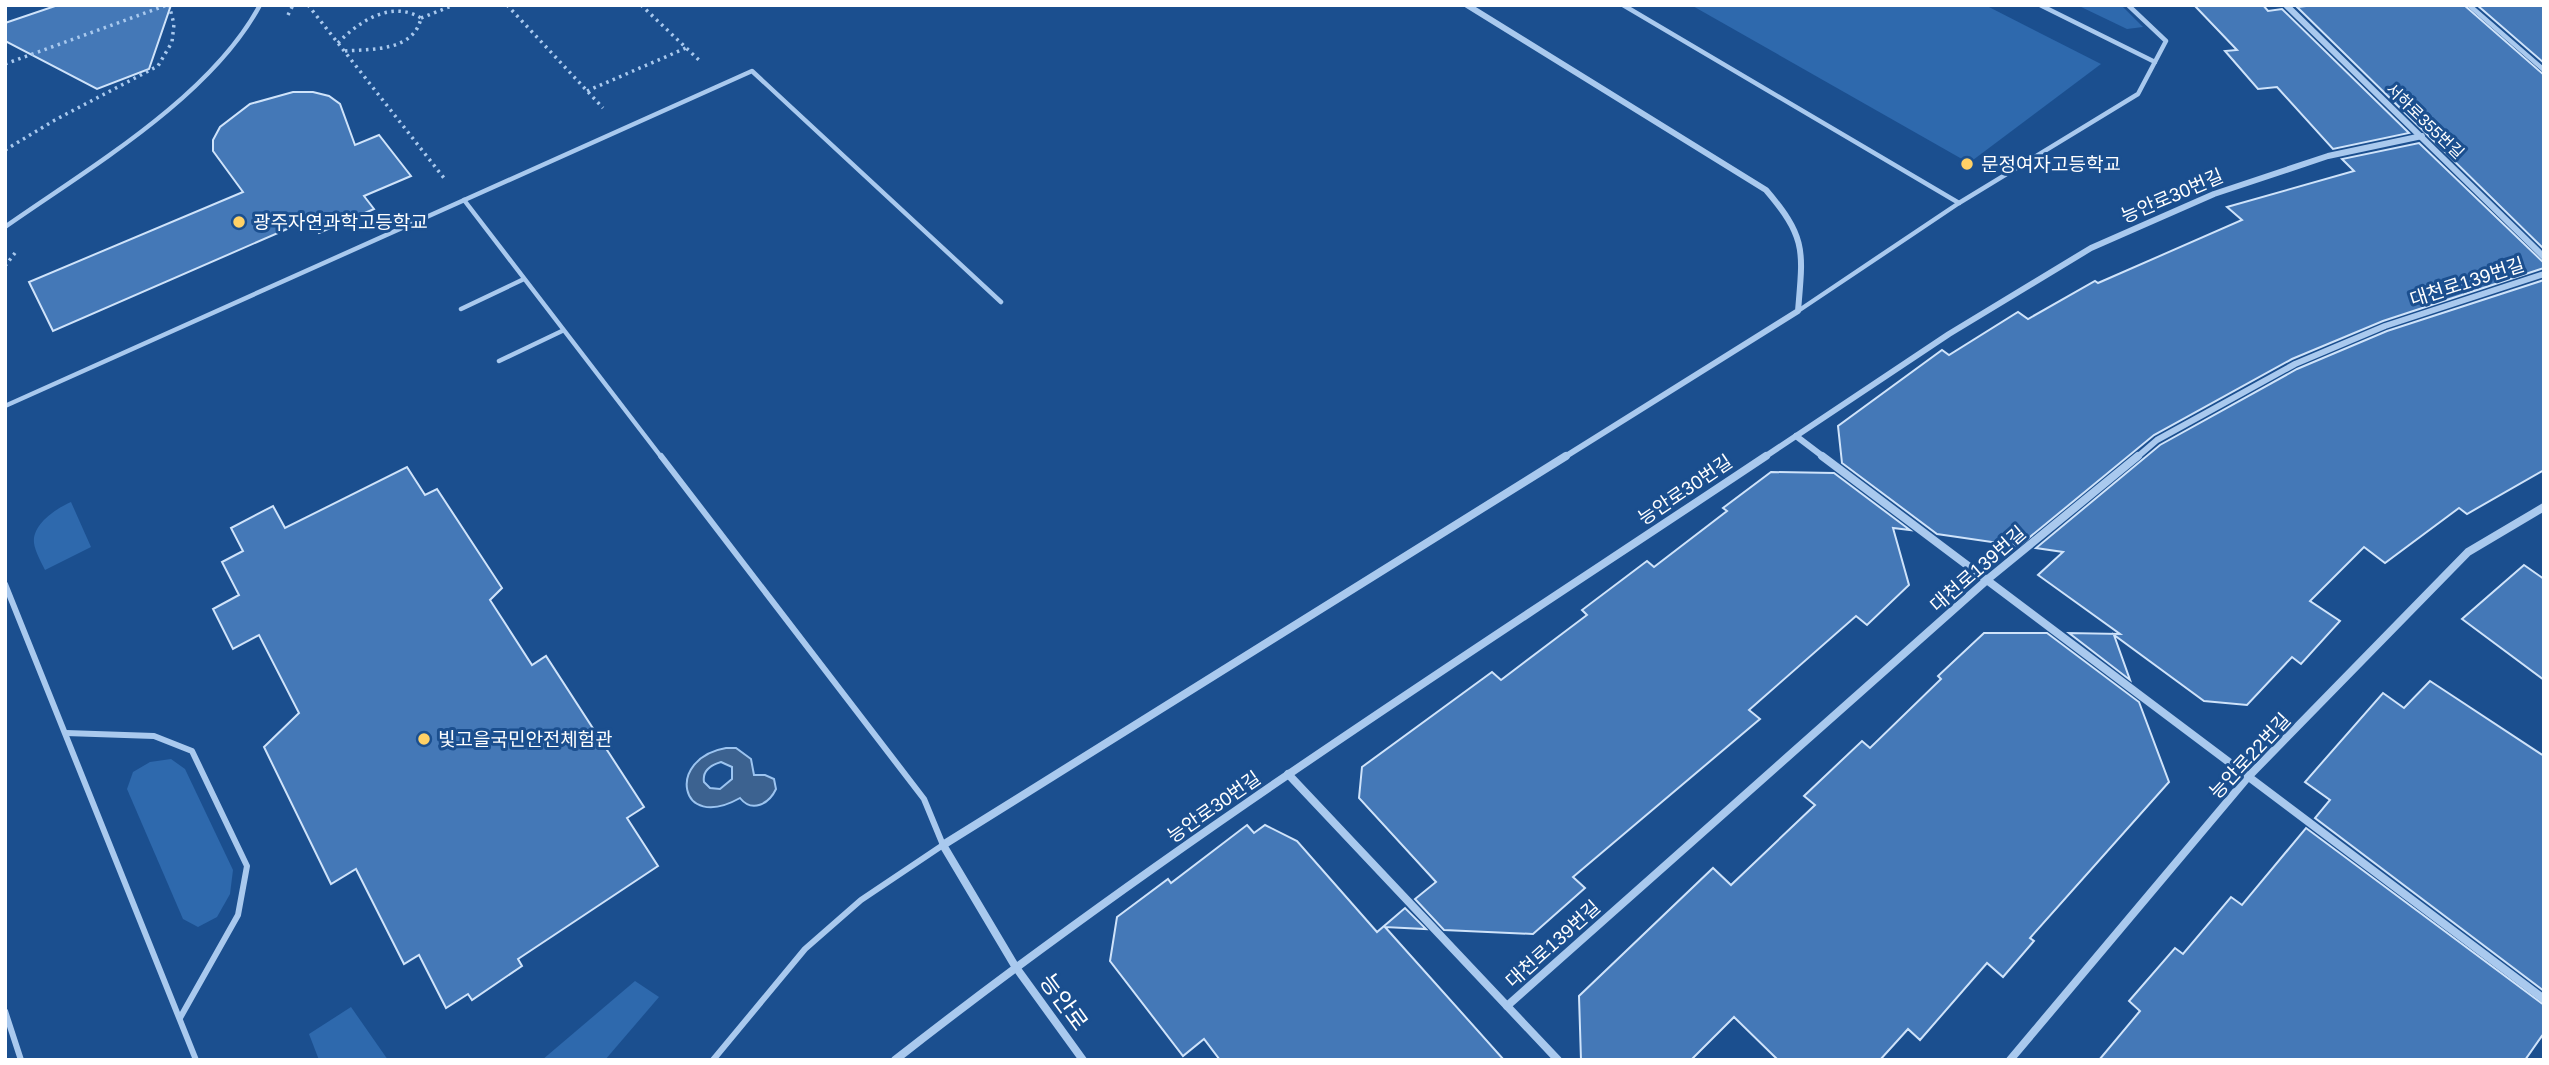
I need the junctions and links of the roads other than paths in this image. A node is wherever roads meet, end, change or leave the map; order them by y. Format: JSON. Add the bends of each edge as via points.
{"nodes":[{"id":1,"x":260,"y":5,"type":"edge"},
{"id":2,"x":1467,"y":5,"type":"edge"},
{"id":3,"x":1623,"y":5,"type":"edge"},
{"id":4,"x":2040,"y":5,"type":"edge"},
{"id":5,"x":2128,"y":5,"type":"edge"},
{"id":6,"x":2286,"y":5,"type":"edge"},
{"id":7,"x":2469,"y":5,"type":"edge"},
{"id":8,"x":2155,"y":62,"type":"junction"},
{"id":9,"x":2544,"y":70,"type":"edge"},
{"id":10,"x":2422,"y":136,"type":"junction"},
{"id":11,"x":464,"y":200,"type":"junction"},
{"id":12,"x":1959,"y":203,"type":"junction"},
{"id":13,"x":5,"y":228,"type":"edge"},
{"id":14,"x":2544,"y":257,"type":"edge"},
{"id":15,"x":2544,"y":274,"type":"edge"},
{"id":16,"x":524,"y":279,"type":"junction"},
{"id":17,"x":1001,"y":302,"type":"dead end"},
{"id":18,"x":461,"y":309,"type":"dead end"},
{"id":19,"x":1798,"y":311,"type":"junction"},
{"id":20,"x":562,"y":331,"type":"junction"},
{"id":21,"x":499,"y":361,"type":"dead end"},
{"id":22,"x":5,"y":407,"type":"edge"},
{"id":23,"x":1796,"y":436,"type":"junction"},
{"id":24,"x":2544,"y":507,"type":"edge"},
{"id":25,"x":1988,"y":579,"type":"junction"},
{"id":26,"x":5,"y":584,"type":"edge"},
{"id":27,"x":66,"y":733,"type":"junction"},
{"id":28,"x":1288,"y":774,"type":"junction"},
{"id":29,"x":2248,"y":777,"type":"junction"},
{"id":30,"x":943,"y":845,"type":"junction"},
{"id":31,"x":1015,"y":966,"type":"junction"},
{"id":32,"x":2544,"y":999,"type":"edge"},
{"id":33,"x":1507,"y":1006,"type":"junction"},
{"id":34,"x":5,"y":1011,"type":"edge"},
{"id":35,"x":180,"y":1018,"type":"junction"},
{"id":36,"x":21,"y":1060,"type":"edge"},
{"id":37,"x":196,"y":1060,"type":"edge"},
{"id":38,"x":713,"y":1060,"type":"edge"},
{"id":39,"x":894,"y":1060,"type":"edge"},
{"id":40,"x":1083,"y":1060,"type":"edge"},
{"id":41,"x":1558,"y":1060,"type":"edge"},
{"id":42,"x":2010,"y":1060,"type":"edge"}],
"edges":[{"from":1,"to":13,"type":"lane","via":[[216,69]]},
{"from":2,"to":19,"type":"street","via":[[1766,190],[1790,218],[1803,256]]},
{"from":3,"to":12,"type":"lane"},
{"from":4,"to":8,"type":"lane"},
{"from":5,"to":8,"type":"lane","via":[[2166,41]]},
{"from":6,"to":10,"type":"street","name":"서하로355번길"},
{"from":7,"to":9,"type":"lane"},
{"from":8,"to":12,"type":"lane","via":[[2138,94]]},
{"from":10,"to":14,"type":"street","name":"서하로355번길"},
{"from":10,"to":23,"type":"street","name":"능안로30번길","via":[[2328,156],[2214,194],[2091,248],[1949,334]]},
{"from":11,"to":16,"type":"lane"},
{"from":11,"to":17,"type":"lane","via":[[752,71]]},
{"from":11,"to":22,"type":"lane"},
{"from":12,"to":19,"type":"lane"},
{"from":15,"to":25,"type":"street","name":"대천로139번길","via":[[2385,326],[2295,364],[2157,440]]},
{"from":16,"to":18,"type":"lane"},
{"from":16,"to":20,"type":"lane"},
{"from":19,"to":30,"type":"street"},
{"from":20,"to":21,"type":"lane"},
{"from":20,"to":30,"type":"lane","via":[[924,799]]},
{"from":23,"to":25,"type":"street"},
{"from":23,"to":28,"type":"street","name":"능안로30번길"},
{"from":24,"to":29,"type":"street","name":"능안로22번길","via":[[2468,552]]},
{"from":25,"to":29,"type":"street"},
{"from":25,"to":33,"type":"street","name":"대천로139번길"},
{"from":26,"to":27,"type":"lane"},
{"from":27,"to":35,"type":"lane"},
{"from":27,"to":35,"type":"lane","via":[[154,736],[192,751],[247,866],[238,915]]},
{"from":28,"to":31,"type":"street","name":"능안로30번길"},
{"from":28,"to":33,"type":"street"},
{"from":29,"to":32,"type":"street"},
{"from":29,"to":42,"type":"street","name":"능안로22번길"},
{"from":30,"to":31,"type":"street","name":"능안로"},
{"from":30,"to":38,"type":"lane","via":[[861,900],[805,948]]},
{"from":31,"to":39,"type":"street","name":"능안로30번길"},
{"from":31,"to":40,"type":"street","name":"능안로"},
{"from":33,"to":41,"type":"street"},
{"from":34,"to":36,"type":"lane"},
{"from":35,"to":37,"type":"lane"}]}
